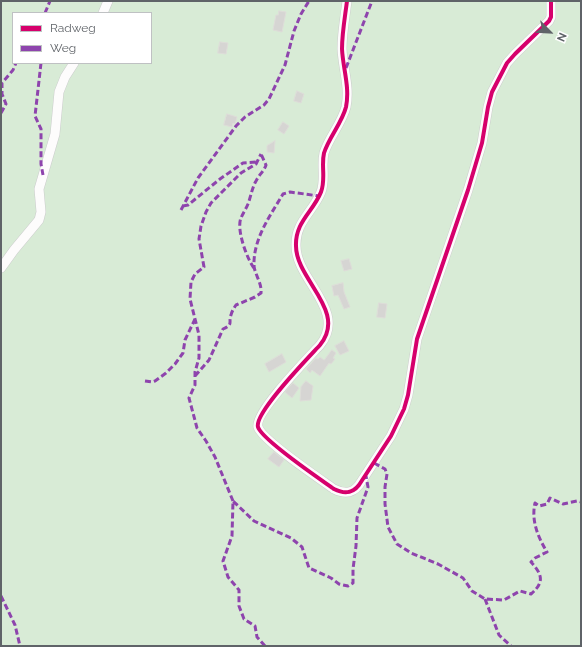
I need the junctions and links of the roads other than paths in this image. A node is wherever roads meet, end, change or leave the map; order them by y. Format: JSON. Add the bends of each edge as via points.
{"nodes":[{"id":1,"x":108,"y":1,"type":"edge"},
{"id":2,"x":347,"y":1,"type":"edge"},
{"id":3,"x":551,"y":1,"type":"edge"},
{"id":4,"x":104,"y":12,"type":"edge"},
{"id":5,"x":73,"y":64,"type":"edge"},
{"id":6,"x":1,"y":268,"type":"edge"}],
"edges":[{"from":1,"to":4,"type":"street"},
{"from":2,"to":3,"type":"street","via":[[342,48],[347,85],[346,104],[324,154],[322,191],[302,222],[296,241],[300,263],[328,317],[328,331],[324,340],[290,376],[263,411],[258,425],[263,434],[286,454],[334,489],[345,493],[359,485],[400,419],[408,395],[418,339],[468,190],[482,143],[492,92],[507,63],[549,21]]},
{"from":5,"to":6,"type":"street","via":[[59,92],[56,134],[39,189],[39,220]]}]}
